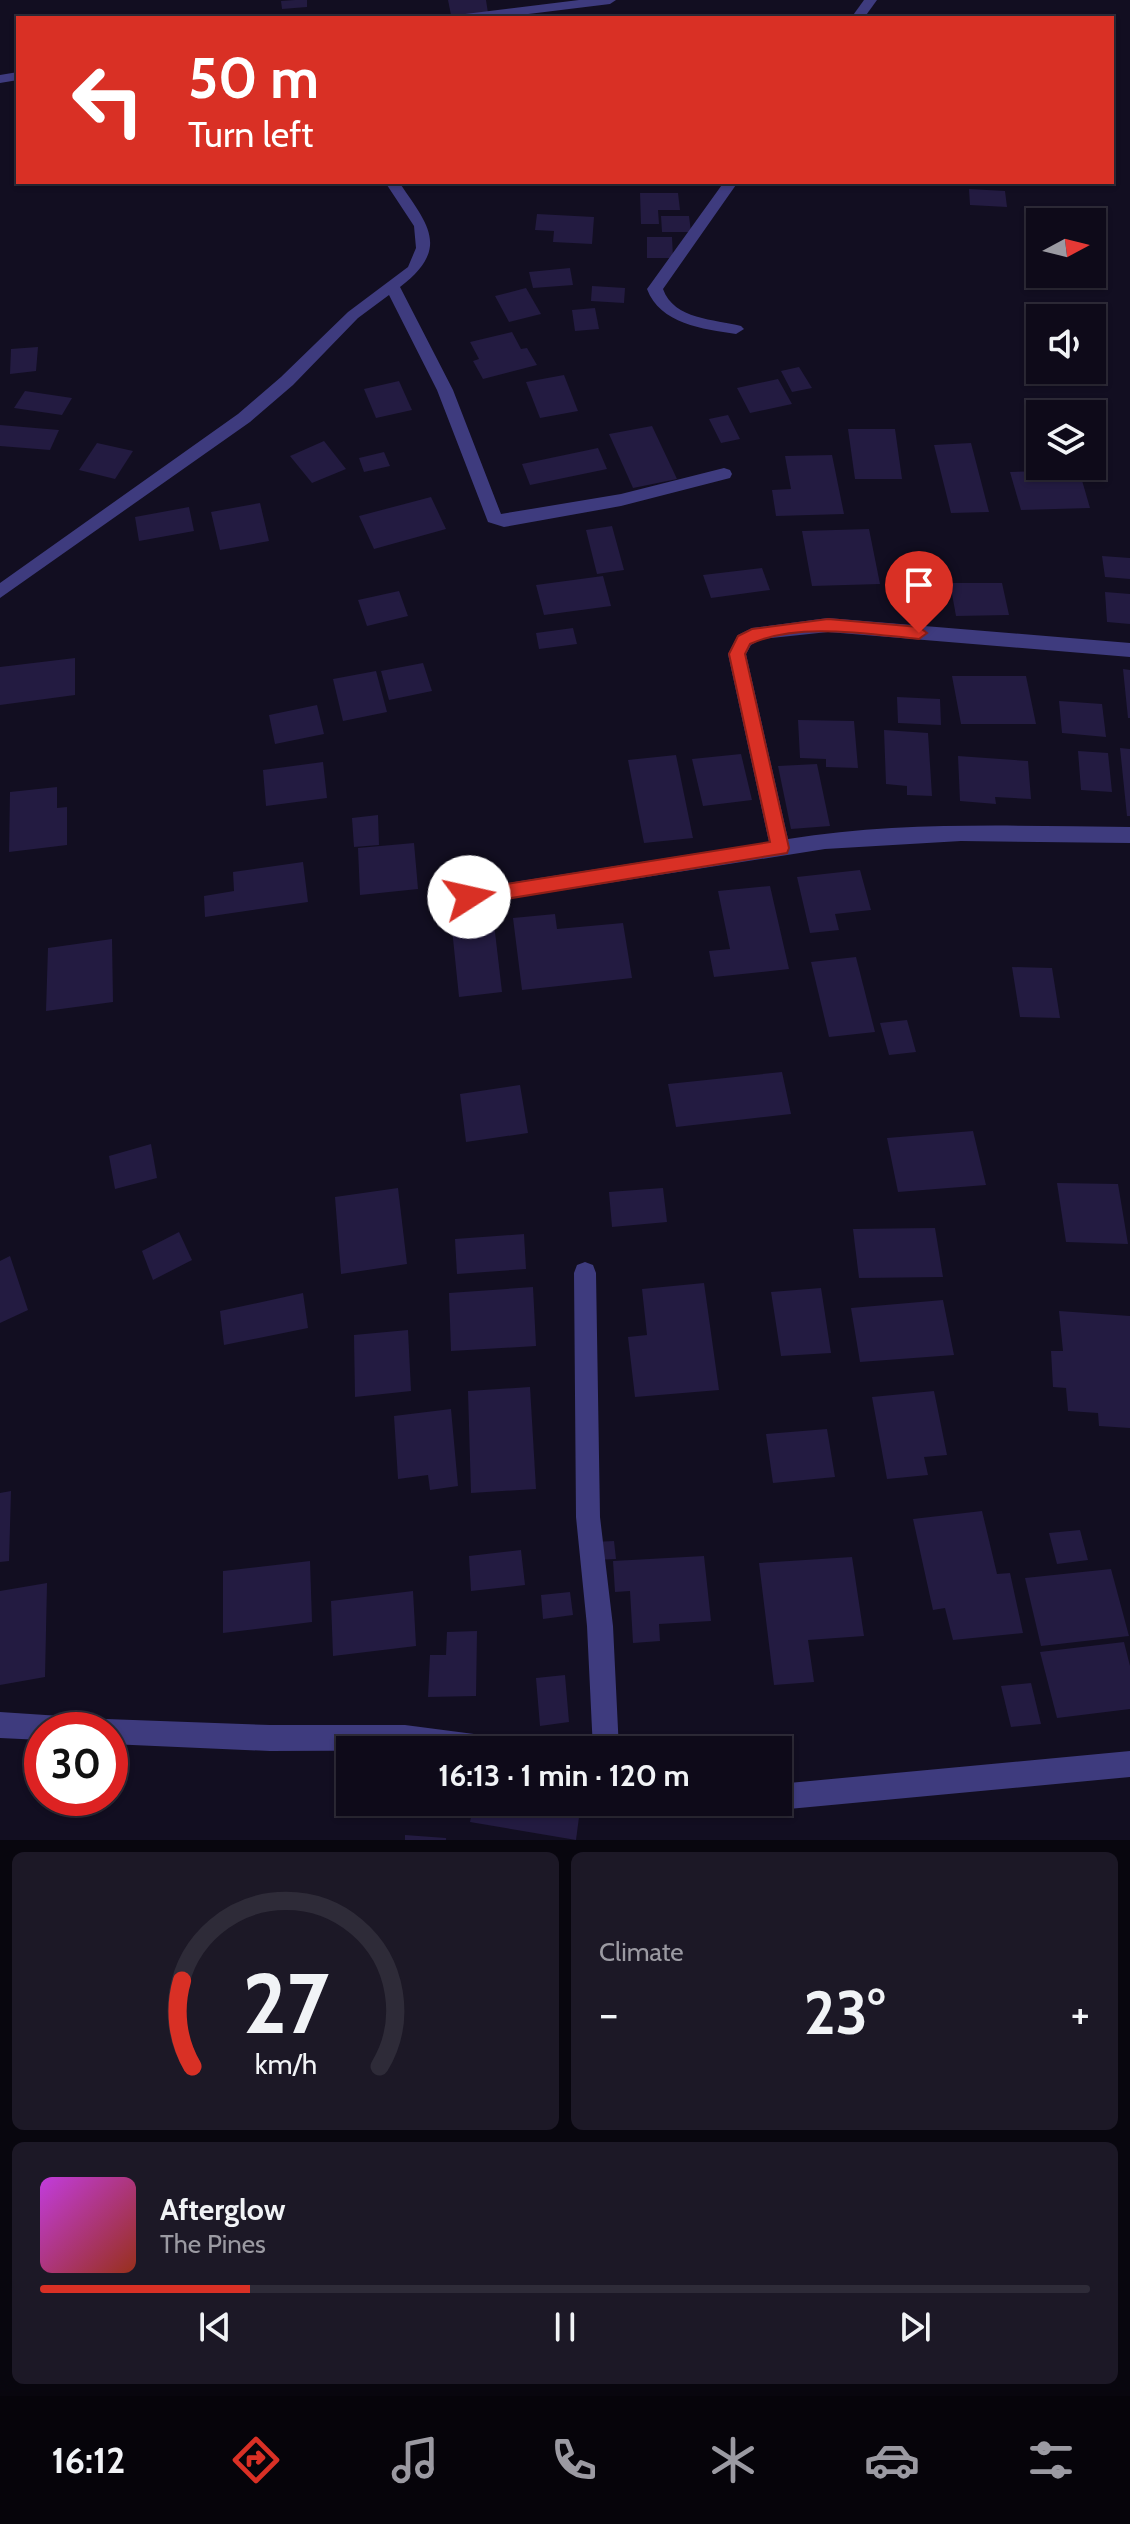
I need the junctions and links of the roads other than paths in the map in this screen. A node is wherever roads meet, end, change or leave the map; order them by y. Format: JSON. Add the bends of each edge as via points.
{"nodes":[{"id":1,"x":610,"y":0,"type":"edge"},
{"id":2,"x":871,"y":0,"type":"edge"},
{"id":3,"x":575,"y":2,"type":"edge"},
{"id":4,"x":479,"y":16,"type":"edge"},
{"id":5,"x":859,"y":16,"type":"edge"},
{"id":6,"x":393,"y":184,"type":"edge"},
{"id":7,"x":730,"y":184,"type":"edge"},
{"id":8,"x":392,"y":287,"type":"junction"},
{"id":9,"x":736,"y":329,"type":"dead end"},
{"id":10,"x":724,"y":474,"type":"dead end"},
{"id":11,"x":0,"y":592,"type":"edge"},
{"id":12,"x":1130,"y":650,"type":"edge"},
{"id":13,"x":1130,"y":835,"type":"edge"},
{"id":14,"x":780,"y":848,"type":"junction"},
{"id":15,"x":469,"y":897,"type":"dead end"},
{"id":16,"x":585,"y":1273,"type":"dead end"},
{"id":17,"x":0,"y":1725,"type":"edge"},
{"id":18,"x":24,"y":1726,"type":"edge"},
{"id":19,"x":128,"y":1732,"type":"edge"},
{"id":20,"x":605,"y":1736,"type":"edge"},
{"id":21,"x":336,"y":1738,"type":"edge"},
{"id":22,"x":1130,"y":1764,"type":"edge"},
{"id":23,"x":792,"y":1796,"type":"edge"}],
"edges":[{"from":1,"to":3,"type":"street"},
{"from":2,"to":5,"type":"street"},
{"from":3,"to":4,"type":"street"},
{"from":6,"to":8,"type":"street","via":[[421,226],[423,248],[414,269]]},
{"from":7,"to":9,"type":"street","via":[[655,289],[664,305],[702,325]]},
{"from":8,"to":10,"type":"street","via":[[445,390],[494,518],[504,521],[621,500]]},
{"from":8,"to":11,"type":"street","via":[[353,315],[244,418]]},
{"from":12,"to":14,"type":"street","via":[[828,625],[758,633],[744,640],[737,654]]},
{"from":13,"to":14,"type":"street","via":[[961,833]]},
{"from":14,"to":15,"type":"street"},
{"from":16,"to":20,"type":"street","via":[[588,1517]]},
{"from":17,"to":18,"type":"street"},
{"from":19,"to":21,"type":"street"},
{"from":22,"to":23,"type":"street"}]}
